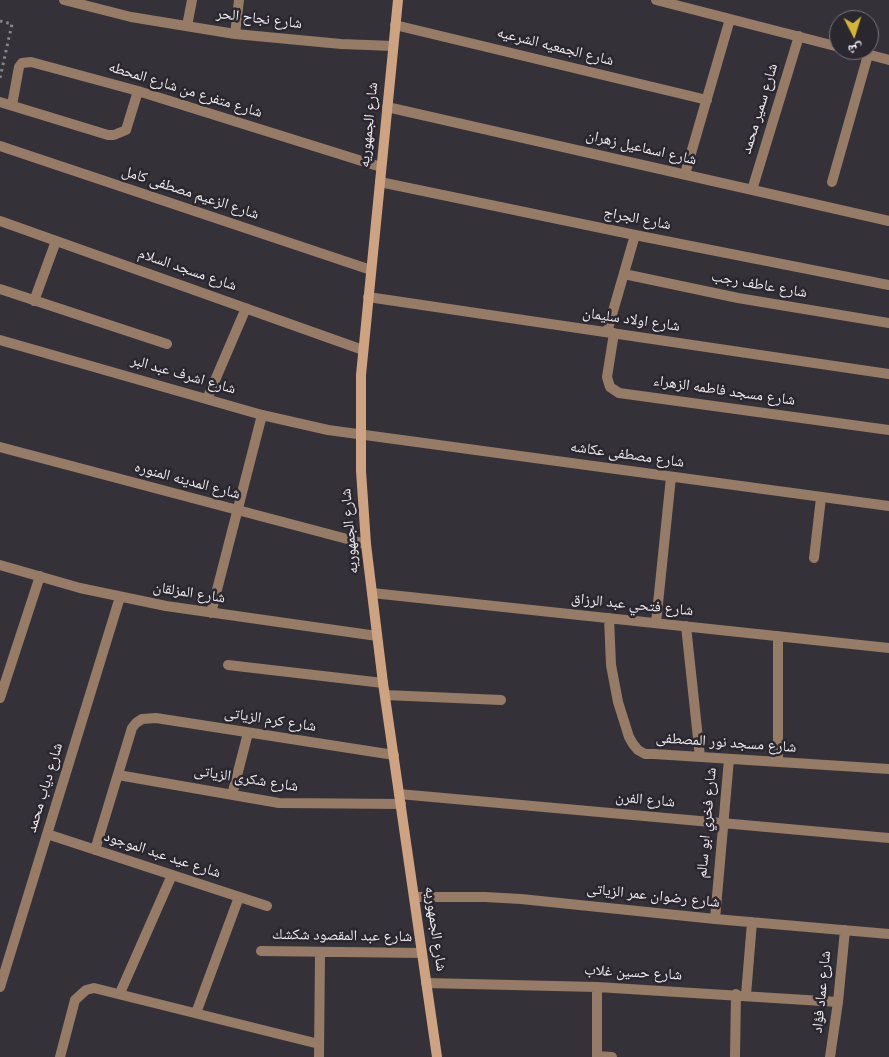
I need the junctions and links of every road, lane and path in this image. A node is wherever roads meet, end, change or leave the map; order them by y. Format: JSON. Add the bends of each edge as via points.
{"nodes":[{"id":1,"x":64,"y":0,"type":"edge"},
{"id":2,"x":192,"y":0,"type":"edge"},
{"id":3,"x":239,"y":0,"type":"edge"},
{"id":4,"x":398,"y":0,"type":"edge"},
{"id":5,"x":656,"y":0,"type":"edge"},
{"id":6,"x":730,"y":19,"type":"junction"},
{"id":7,"x":0,"y":21,"type":"edge"},
{"id":8,"x":395,"y":25,"type":"junction"},
{"id":9,"x":187,"y":26,"type":"junction"},
{"id":10,"x":235,"y":34,"type":"junction"},
{"id":11,"x":799,"y":36,"type":"junction"},
{"id":12,"x":829,"y":44,"type":"edge"},
{"id":13,"x":393,"y":46,"type":"junction"},
{"id":14,"x":866,"y":60,"type":"edge"},
{"id":15,"x":0,"y":78,"type":"edge"},
{"id":16,"x":138,"y":91,"type":"junction"},
{"id":17,"x":707,"y":100,"type":"junction"},
{"id":18,"x":0,"y":102,"type":"edge"},
{"id":19,"x":12,"y":105,"type":"junction"},
{"id":20,"x":387,"y":107,"type":"junction"},
{"id":21,"x":0,"y":146,"type":"edge"},
{"id":22,"x":381,"y":167,"type":"junction"},
{"id":23,"x":685,"y":174,"type":"junction"},
{"id":24,"x":380,"y":182,"type":"junction"},
{"id":25,"x":832,"y":182,"type":"dead end"},
{"id":26,"x":752,"y":190,"type":"junction"},
{"id":27,"x":0,"y":221,"type":"edge"},
{"id":28,"x":889,"y":221,"type":"edge"},
{"id":29,"x":635,"y":235,"type":"junction"},
{"id":30,"x":56,"y":241,"type":"junction"},
{"id":31,"x":371,"y":270,"type":"junction"},
{"id":32,"x":624,"y":274,"type":"junction"},
{"id":33,"x":889,"y":285,"type":"edge"},
{"id":34,"x":0,"y":289,"type":"edge"},
{"id":35,"x":368,"y":296,"type":"junction"},
{"id":36,"x":34,"y":300,"type":"junction"},
{"id":37,"x":246,"y":308,"type":"junction"},
{"id":38,"x":889,"y":323,"type":"edge"},
{"id":39,"x":610,"y":333,"type":"junction"},
{"id":40,"x":0,"y":340,"type":"edge"},
{"id":41,"x":167,"y":344,"type":"dead end"},
{"id":42,"x":363,"y":350,"type":"junction"},
{"id":43,"x":889,"y":374,"type":"edge"},
{"id":44,"x":207,"y":399,"type":"junction"},
{"id":45,"x":262,"y":414,"type":"junction"},
{"id":46,"x":889,"y":430,"type":"edge"},
{"id":47,"x":360,"y":435,"type":"junction"},
{"id":48,"x":0,"y":447,"type":"edge"},
{"id":49,"x":671,"y":478,"type":"junction"},
{"id":50,"x":821,"y":498,"type":"junction"},
{"id":51,"x":889,"y":506,"type":"edge"},
{"id":52,"x":237,"y":511,"type":"junction"},
{"id":53,"x":366,"y":544,"type":"junction"},
{"id":54,"x":814,"y":558,"type":"dead end"},
{"id":55,"x":0,"y":565,"type":"edge"},
{"id":56,"x":40,"y":576,"type":"junction"},
{"id":57,"x":372,"y":593,"type":"junction"},
{"id":58,"x":120,"y":598,"type":"junction"},
{"id":59,"x":211,"y":613,"type":"junction"},
{"id":60,"x":609,"y":618,"type":"junction"},
{"id":61,"x":656,"y":623,"type":"junction"},
{"id":62,"x":686,"y":626,"type":"junction"},
{"id":63,"x":377,"y":636,"type":"junction"},
{"id":64,"x":778,"y":636,"type":"junction"},
{"id":65,"x":889,"y":648,"type":"edge"},
{"id":66,"x":228,"y":665,"type":"dead end"},
{"id":67,"x":383,"y":683,"type":"junction"},
{"id":68,"x":385,"y":695,"type":"junction"},
{"id":69,"x":0,"y":698,"type":"edge"},
{"id":70,"x":500,"y":700,"type":"dead end"},
{"id":71,"x":248,"y":733,"type":"junction"},
{"id":72,"x":394,"y":756,"type":"junction"},
{"id":73,"x":700,"y":757,"type":"junction"},
{"id":74,"x":729,"y":759,"type":"junction"},
{"id":75,"x":778,"y":762,"type":"junction"},
{"id":76,"x":889,"y":769,"type":"edge"},
{"id":77,"x":118,"y":775,"type":"junction"},
{"id":78,"x":232,"y":795,"type":"junction"},
{"id":79,"x":400,"y":799,"type":"junction"},
{"id":80,"x":723,"y":823,"type":"junction"},
{"id":81,"x":48,"y":834,"type":"junction"},
{"id":82,"x":889,"y":838,"type":"edge"},
{"id":83,"x":95,"y":850,"type":"junction"},
{"id":84,"x":172,"y":874,"type":"junction"},
{"id":85,"x":239,"y":897,"type":"junction"},
{"id":86,"x":414,"y":897,"type":"junction"},
{"id":87,"x":266,"y":906,"type":"dead end"},
{"id":88,"x":715,"y":919,"type":"junction"},
{"id":89,"x":752,"y":922,"type":"junction"},
{"id":90,"x":845,"y":930,"type":"junction"},
{"id":91,"x":889,"y":934,"type":"edge"},
{"id":92,"x":261,"y":951,"type":"dead end"},
{"id":93,"x":320,"y":952,"type":"junction"},
{"id":94,"x":422,"y":953,"type":"junction"},
{"id":95,"x":426,"y":983,"type":"junction"},
{"id":96,"x":0,"y":987,"type":"edge"},
{"id":97,"x":597,"y":987,"type":"junction"},
{"id":98,"x":120,"y":994,"type":"junction"},
{"id":99,"x":741,"y":995,"type":"junction"},
{"id":100,"x":838,"y":1002,"type":"junction"},
{"id":101,"x":196,"y":1013,"type":"junction"},
{"id":102,"x":319,"y":1044,"type":"junction"},
{"id":103,"x":60,"y":1057,"type":"edge"},
{"id":104,"x":319,"y":1057,"type":"edge"},
{"id":105,"x":437,"y":1057,"type":"edge"},
{"id":106,"x":597,"y":1057,"type":"edge"},
{"id":107,"x":612,"y":1057,"type":"edge"},
{"id":108,"x":735,"y":1057,"type":"edge"},
{"id":109,"x":830,"y":1057,"type":"edge"}],
"edges":[{"from":1,"to":9,"type":"street","name":"شارع نجاح الحر","via":[[131,17]]},
{"from":2,"to":9,"type":"street"},
{"from":3,"to":10,"type":"street"},
{"from":4,"to":8,"type":"main road","name":"شارع الجمهوريه"},
{"from":5,"to":6,"type":"street"},
{"from":6,"to":11,"type":"street"},
{"from":6,"to":17,"type":"street"},
{"from":7,"to":15,"type":"path","via":[[12,24]]},
{"from":8,"to":13,"type":"main road","name":"شارع الجمهوريه"},
{"from":8,"to":17,"type":"street","name":"شارع الجمعيه الشرعيه"},
{"from":9,"to":10,"type":"street","name":"شارع نجاح الحر"},
{"from":10,"to":13,"type":"street","name":"شارع نجاح الحر"},
{"from":11,"to":12,"type":"street"},
{"from":11,"to":26,"type":"street","name":"شارع سمير محمد"},
{"from":13,"to":20,"type":"main road","name":"شارع الجمهوريه"},
{"from":14,"to":25,"type":"street"},
{"from":16,"to":19,"type":"street","via":[[126,130],[114,135]]},
{"from":16,"to":19,"type":"street","name":"شارع متفرع من شارع المحطه","via":[[27,61],[19,67]]},
{"from":16,"to":22,"type":"street","name":"شارع متفرع من شارع المحطه"},
{"from":17,"to":23,"type":"street"},
{"from":18,"to":19,"type":"street"},
{"from":20,"to":22,"type":"main road","name":"شارع الجمهوريه"},
{"from":20,"to":23,"type":"street","name":"شارع اسماعيل زهران"},
{"from":21,"to":31,"type":"street","name":"شارع الزعيم مصطفى كامل"},
{"from":22,"to":24,"type":"main road","name":"شارع الجمهوريه"},
{"from":23,"to":26,"type":"street","name":"شارع اسماعيل زهران"},
{"from":24,"to":29,"type":"street","name":"شارع الجراج"},
{"from":24,"to":31,"type":"main road","name":"شارع الجمهوريه"},
{"from":26,"to":28,"type":"street","name":"شارع اسماعيل زهران"},
{"from":27,"to":30,"type":"street","name":"شارع مسجد السلام"},
{"from":29,"to":32,"type":"street","name":"شارع مسجد فاطمه الزهراء"},
{"from":29,"to":33,"type":"street","name":"شارع الجراج"},
{"from":30,"to":36,"type":"street"},
{"from":30,"to":37,"type":"street","name":"شارع مسجد السلام"},
{"from":31,"to":35,"type":"main road","name":"شارع الجمهوريه"},
{"from":32,"to":38,"type":"street","name":"شارع عاطف رجب","via":[[746,300]]},
{"from":32,"to":39,"type":"street","name":"شارع مسجد فاطمه الزهراء"},
{"from":34,"to":36,"type":"street"},
{"from":35,"to":39,"type":"street","name":"شارع اولاد سليمان"},
{"from":35,"to":42,"type":"main road","name":"شارع الجمهوريه"},
{"from":36,"to":41,"type":"street"},
{"from":37,"to":42,"type":"street","name":"شارع مسجد السلام"},
{"from":37,"to":44,"type":"street"},
{"from":39,"to":43,"type":"street","name":"شارع اولاد سليمان"},
{"from":39,"to":46,"type":"street","name":"شارع مسجد فاطمه الزهراء","via":[[607,377],[610,387],[619,393]]},
{"from":40,"to":44,"type":"street","name":"شارع اشرف عبد البر"},
{"from":42,"to":47,"type":"main road","name":"شارع الجمهوريه"},
{"from":44,"to":45,"type":"street","name":"شارع اشرف عبد البر"},
{"from":45,"to":47,"type":"street","name":"شارع اشرف عبد البر"},
{"from":45,"to":52,"type":"street"},
{"from":47,"to":49,"type":"street","name":"شارع مصطفى عكاشه"},
{"from":47,"to":53,"type":"main road","name":"شارع الجمهوريه"},
{"from":48,"to":52,"type":"street","name":"شارع المدينه المنوره"},
{"from":49,"to":50,"type":"street","name":"شارع مصطفى عكاشه"},
{"from":49,"to":61,"type":"street"},
{"from":50,"to":51,"type":"street","name":"شارع مصطفى عكاشه"},
{"from":50,"to":54,"type":"street"},
{"from":52,"to":53,"type":"street","name":"شارع المدينه المنوره"},
{"from":52,"to":59,"type":"street"},
{"from":53,"to":57,"type":"main road","name":"شارع الجمهوريه"},
{"from":55,"to":56,"type":"street","name":"شارع المزلقان"},
{"from":56,"to":58,"type":"street","name":"شارع المزلقان"},
{"from":56,"to":69,"type":"street"},
{"from":57,"to":60,"type":"street","name":"شارع فتحي عبد الرزاق"},
{"from":57,"to":63,"type":"main road","name":"شارع الجمهوريه"},
{"from":58,"to":59,"type":"street","name":"شارع المزلقان"},
{"from":58,"to":81,"type":"street","name":"شارع دياب محمد"},
{"from":59,"to":63,"type":"street","name":"شارع المزلقان"},
{"from":60,"to":61,"type":"street","name":"شارع فتحي عبد الرزاق"},
{"from":60,"to":73,"type":"street","name":"شارع مسجد نور المصطفى","via":[[614,683],[632,744],[645,754]]},
{"from":61,"to":62,"type":"street","name":"شارع فتحي عبد الرزاق"},
{"from":62,"to":64,"type":"street","name":"شارع فتحي عبد الرزاق"},
{"from":62,"to":73,"type":"street"},
{"from":63,"to":67,"type":"main road","name":"شارع الجمهوريه"},
{"from":64,"to":65,"type":"street","name":"شارع فتحي عبد الرزاق"},
{"from":64,"to":75,"type":"street"},
{"from":66,"to":67,"type":"street"},
{"from":67,"to":68,"type":"main road","name":"شارع الجمهوريه"},
{"from":68,"to":70,"type":"street"},
{"from":68,"to":72,"type":"main road","name":"شارع الجمهوريه"},
{"from":71,"to":72,"type":"street","name":"شارع كرم الزياتى"},
{"from":71,"to":77,"type":"street","name":"شارع كرم الزياتى","via":[[156,718],[142,719],[132,728]]},
{"from":71,"to":78,"type":"street"},
{"from":72,"to":79,"type":"main road","name":"شارع الجمهوريه"},
{"from":73,"to":74,"type":"street","name":"شارع مسجد نور المصطفى"},
{"from":74,"to":75,"type":"street","name":"شارع مسجد نور المصطفى"},
{"from":74,"to":80,"type":"street","name":"شارع فخري ابو سالم"},
{"from":75,"to":76,"type":"street","name":"شارع مسجد نور المصطفى"},
{"from":77,"to":78,"type":"street","name":"شارع شكرى الزياتى"},
{"from":77,"to":83,"type":"street"},
{"from":78,"to":79,"type":"street","name":"شارع شكرى الزياتى","via":[[294,804]]},
{"from":79,"to":80,"type":"street","name":"شارع الفرن"},
{"from":79,"to":86,"type":"main road","name":"شارع الجمهوريه"},
{"from":80,"to":82,"type":"street","name":"شارع الفرن"},
{"from":80,"to":88,"type":"street","name":"شارع فخري ابو سالم"},
{"from":81,"to":83,"type":"street","name":"شارع عيد عبد الموجود"},
{"from":81,"to":96,"type":"street","name":"شارع دياب محمد"},
{"from":83,"to":84,"type":"street","name":"شارع عيد عبد الموجود"},
{"from":84,"to":85,"type":"street","name":"شارع عيد عبد الموجود"},
{"from":84,"to":98,"type":"street"},
{"from":85,"to":87,"type":"street","name":"شارع عيد عبد الموجود"},
{"from":85,"to":101,"type":"street"},
{"from":86,"to":88,"type":"street","name":"شارع رضوان عمر الزياتى","via":[[522,899]]},
{"from":86,"to":94,"type":"main road","name":"شارع الجمهوريه"},
{"from":88,"to":89,"type":"street","name":"شارع رضوان عمر الزياتى"},
{"from":89,"to":90,"type":"street","name":"شارع رضوان عمر الزياتى"},
{"from":89,"to":99,"type":"street"},
{"from":90,"to":91,"type":"street","name":"شارع رضوان عمر الزياتى"},
{"from":90,"to":100,"type":"street","name":"شارع عماد فؤاد"},
{"from":92,"to":93,"type":"street","name":"شارع عبد المقصود شكشك"},
{"from":93,"to":94,"type":"street","name":"شارع عبد المقصود شكشك"},
{"from":93,"to":102,"type":"street"},
{"from":94,"to":95,"type":"main road","name":"شارع الجمهوريه"},
{"from":95,"to":97,"type":"street","name":"شارع حسين غلاب"},
{"from":95,"to":105,"type":"main road","name":"شارع الجمهوريه"},
{"from":97,"to":99,"type":"street","name":"شارع حسين غلاب"},
{"from":97,"to":106,"type":"street"},
{"from":98,"to":101,"type":"street"},
{"from":98,"to":103,"type":"street","via":[[94,988],[80,994],[75,1000]]},
{"from":99,"to":100,"type":"street","name":"شارع حسين غلاب"},
{"from":99,"to":108,"type":"street"},
{"from":100,"to":109,"type":"street","name":"شارع عماد فؤاد"},
{"from":101,"to":102,"type":"street"},
{"from":102,"to":104,"type":"street"},
{"from":106,"to":107,"type":"street"}]}
